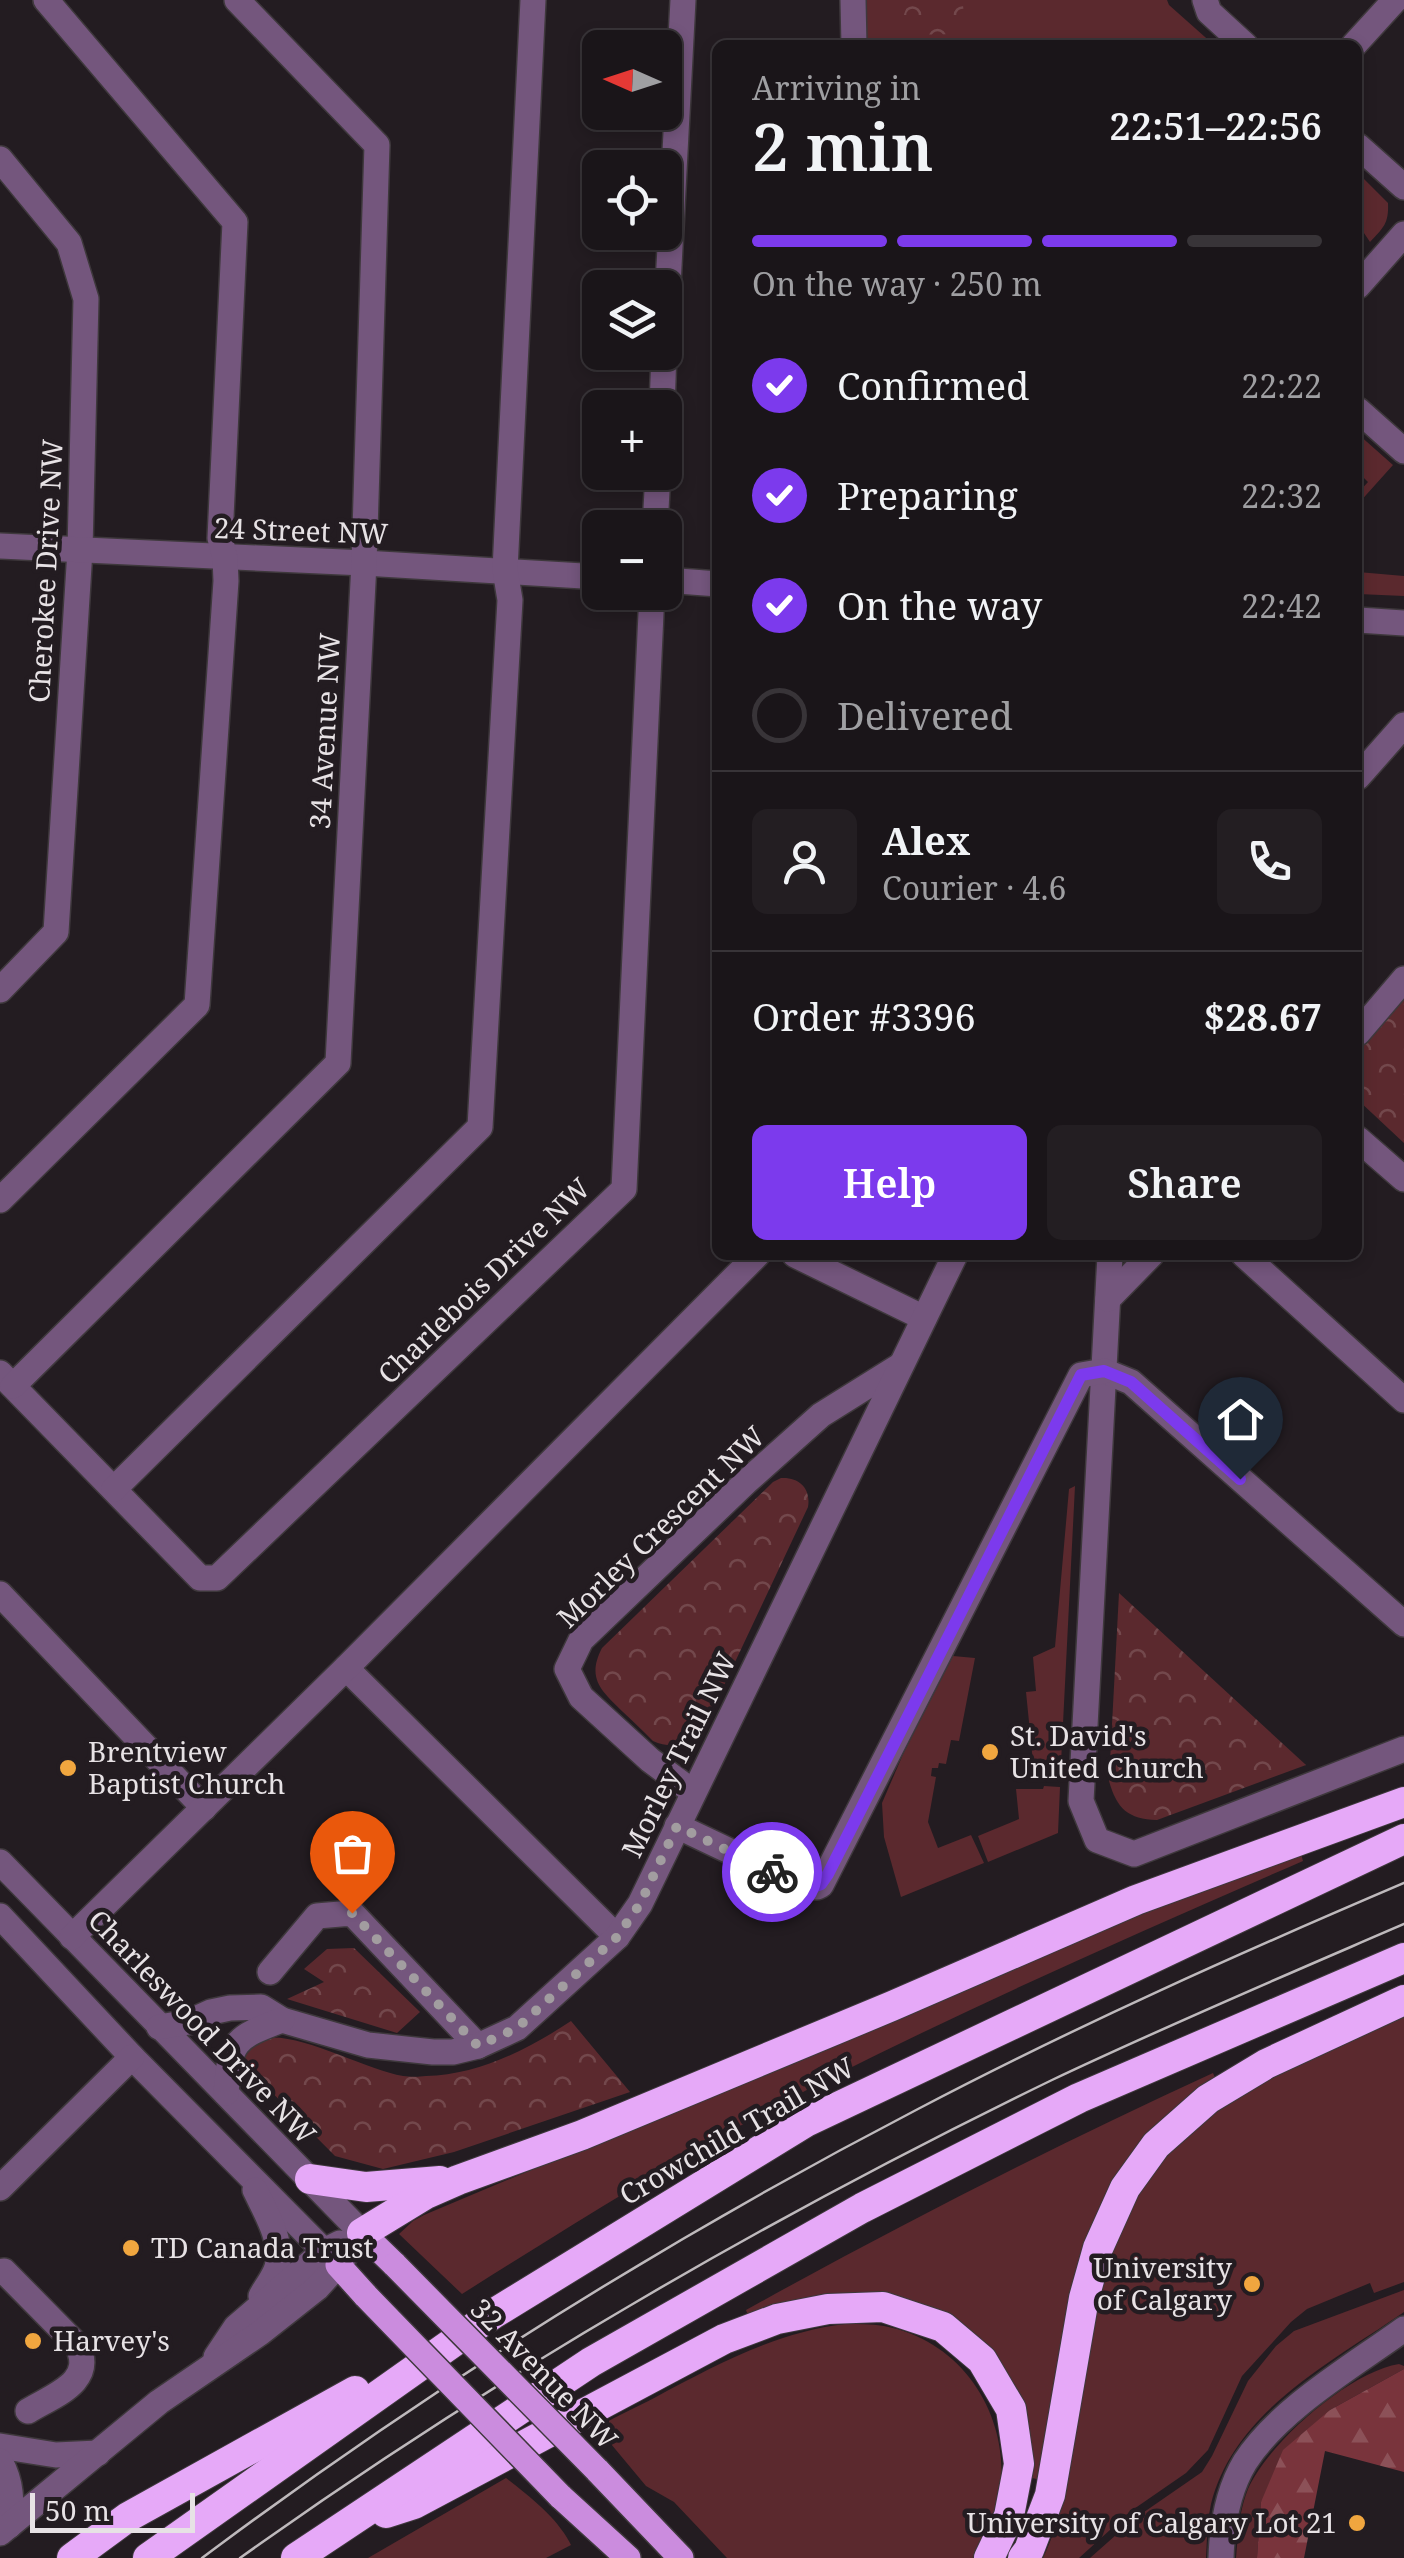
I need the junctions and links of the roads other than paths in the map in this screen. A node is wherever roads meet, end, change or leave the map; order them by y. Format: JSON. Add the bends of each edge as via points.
{"nodes":[{"id":1,"x":46,"y":0,"type":"edge"},
{"id":2,"x":237,"y":0,"type":"edge"},
{"id":3,"x":533,"y":0,"type":"edge"},
{"id":4,"x":683,"y":0,"type":"edge"},
{"id":5,"x":854,"y":0,"type":"edge"},
{"id":6,"x":1205,"y":0,"type":"edge"},
{"id":7,"x":1395,"y":0,"type":"edge"},
{"id":8,"x":854,"y":40,"type":"edge"},
{"id":9,"x":1239,"y":40,"type":"edge"},
{"id":10,"x":1359,"y":40,"type":"edge"},
{"id":11,"x":1362,"y":150,"type":"edge"},
{"id":12,"x":0,"y":159,"type":"edge"},
{"id":13,"x":1404,"y":187,"type":"edge"},
{"id":14,"x":1404,"y":234,"type":"edge"},
{"id":15,"x":669,"y":270,"type":"edge"},
{"id":16,"x":1362,"y":281,"type":"edge"},
{"id":17,"x":1362,"y":413,"type":"edge"},
{"id":18,"x":1404,"y":450,"type":"edge"},
{"id":19,"x":0,"y":546,"type":"edge"},
{"id":20,"x":80,"y":550,"type":"junction"},
{"id":21,"x":225,"y":558,"type":"junction"},
{"id":22,"x":364,"y":563,"type":"junction"},
{"id":23,"x":505,"y":570,"type":"junction"},
{"id":24,"x":582,"y":575,"type":"edge"},
{"id":25,"x":682,"y":581,"type":"edge"},
{"id":26,"x":712,"y":584,"type":"edge"},
{"id":27,"x":651,"y":610,"type":"edge"},
{"id":28,"x":1362,"y":620,"type":"edge"},
{"id":29,"x":1404,"y":623,"type":"edge"},
{"id":30,"x":1404,"y":725,"type":"edge"},
{"id":31,"x":1362,"y":772,"type":"edge"},
{"id":32,"x":1404,"y":980,"type":"edge"},
{"id":33,"x":0,"y":990,"type":"edge"},
{"id":34,"x":1362,"y":1028,"type":"edge"},
{"id":35,"x":1362,"y":1142,"type":"edge"},
{"id":36,"x":1404,"y":1179,"type":"edge"},
{"id":37,"x":0,"y":1200,"type":"edge"},
{"id":38,"x":752,"y":1260,"type":"edge"},
{"id":39,"x":805,"y":1260,"type":"edge"},
{"id":40,"x":953,"y":1260,"type":"edge"},
{"id":41,"x":1110,"y":1260,"type":"edge"},
{"id":42,"x":1146,"y":1260,"type":"edge"},
{"id":43,"x":1250,"y":1260,"type":"edge"},
{"id":44,"x":1108,"y":1300,"type":"junction"},
{"id":45,"x":924,"y":1318,"type":"junction"},
{"id":46,"x":901,"y":1365,"type":"junction"},
{"id":47,"x":1104,"y":1371,"type":"junction"},
{"id":48,"x":6,"y":1380,"type":"edge"},
{"id":49,"x":1404,"y":1400,"type":"edge"},
{"id":50,"x":114,"y":1490,"type":"junction"},
{"id":51,"x":0,"y":1594,"type":"edge"},
{"id":52,"x":1404,"y":1624,"type":"edge"},
{"id":53,"x":346,"y":1668,"type":"junction"},
{"id":54,"x":1404,"y":1749,"type":"edge"},
{"id":55,"x":693,"y":1792,"type":"junction"},
{"id":56,"x":1404,"y":1802,"type":"edge"},
{"id":57,"x":204,"y":1808,"type":"junction"},
{"id":58,"x":677,"y":1826,"type":"junction"},
{"id":59,"x":1404,"y":1839,"type":"edge"},
{"id":60,"x":0,"y":1862,"type":"edge"},
{"id":61,"x":0,"y":1916,"type":"edge"},
{"id":62,"x":72,"y":1937,"type":"junction"},
{"id":63,"x":617,"y":1937,"type":"junction"},
{"id":64,"x":1404,"y":1958,"type":"edge"},
{"id":65,"x":270,"y":1972,"type":"dead end"},
{"id":66,"x":1404,"y":2000,"type":"edge"},
{"id":67,"x":282,"y":2020,"type":"junction"},
{"id":68,"x":159,"y":2026,"type":"junction"},
{"id":69,"x":478,"y":2046,"type":"junction"},
{"id":70,"x":132,"y":2057,"type":"junction"},
{"id":71,"x":226,"y":2093,"type":"junction"},
{"id":72,"x":246,"y":2172,"type":"junction"},
{"id":73,"x":310,"y":2180,"type":"junction"},
{"id":74,"x":458,"y":2180,"type":"junction"},
{"id":75,"x":0,"y":2188,"type":"edge"},
{"id":76,"x":362,"y":2232,"type":"junction"},
{"id":77,"x":331,"y":2258,"type":"junction"},
{"id":78,"x":4,"y":2270,"type":"dead end"},
{"id":79,"x":253,"y":2311,"type":"junction"},
{"id":80,"x":493,"y":2314,"type":"junction"},
{"id":81,"x":1404,"y":2329,"type":"edge"},
{"id":82,"x":209,"y":2368,"type":"junction"},
{"id":83,"x":28,"y":2412,"type":"dead end"},
{"id":84,"x":0,"y":2446,"type":"edge"},
{"id":85,"x":98,"y":2453,"type":"junction"},
{"id":86,"x":0,"y":2461,"type":"edge"},
{"id":87,"x":345,"y":2526,"type":"junction"},
{"id":88,"x":5,"y":2530,"type":"edge"},
{"id":89,"x":72,"y":2558,"type":"edge"},
{"id":90,"x":148,"y":2558,"type":"edge"},
{"id":91,"x":296,"y":2558,"type":"edge"},
{"id":92,"x":628,"y":2558,"type":"edge"},
{"id":93,"x":681,"y":2558,"type":"edge"},
{"id":94,"x":988,"y":2558,"type":"edge"},
{"id":95,"x":1023,"y":2558,"type":"edge"},
{"id":96,"x":1221,"y":2558,"type":"edge"}],
"edges":[{"from":1,"to":21,"type":"street","via":[[235,222],[220,538]]},
{"from":2,"to":22,"type":"street","name":"34 Avenue NW","via":[[377,146]]},
{"from":3,"to":23,"type":"street"},
{"from":4,"to":15,"type":"street"},
{"from":5,"to":8,"type":"street"},
{"from":6,"to":9,"type":"street","via":[[1208,12]]},
{"from":7,"to":10,"type":"street"},
{"from":11,"to":13,"type":"street"},
{"from":12,"to":20,"type":"street","name":"Cherokee Drive NW","via":[[69,242],[86,299]]},
{"from":14,"to":16,"type":"street"},
{"from":17,"to":18,"type":"street"},
{"from":19,"to":20,"type":"street","name":"24 Street NW"},
{"from":20,"to":21,"type":"street","name":"24 Street NW"},
{"from":20,"to":33,"type":"street","name":"Cherokee Drive NW","via":[[56,932]]},
{"from":21,"to":22,"type":"street","name":"24 Street NW"},
{"from":21,"to":37,"type":"street","via":[[198,1004]]},
{"from":22,"to":23,"type":"street","name":"24 Street NW"},
{"from":22,"to":48,"type":"street","name":"34 Avenue NW","via":[[338,1063]]},
{"from":23,"to":24,"type":"street","name":"24 Street NW"},
{"from":23,"to":50,"type":"street","via":[[510,600],[480,1127]]},
{"from":25,"to":26,"type":"street"},
{"from":27,"to":50,"type":"street","name":"Charlebois Drive NW","via":[[624,1189],[217,1578],[200,1578]]},
{"from":28,"to":29,"type":"street"},
{"from":30,"to":31,"type":"street"},
{"from":32,"to":34,"type":"street"},
{"from":35,"to":36,"type":"street"},
{"from":38,"to":53,"type":"street"},
{"from":39,"to":45,"type":"street"},
{"from":40,"to":45,"type":"street","name":"Morley Trail NW"},
{"from":41,"to":44,"type":"street"},
{"from":42,"to":44,"type":"street"},
{"from":43,"to":49,"type":"street"},
{"from":44,"to":47,"type":"street"},
{"from":45,"to":46,"type":"street","name":"Morley Trail NW"},
{"from":46,"to":55,"type":"street","name":"Morley Trail NW"},
{"from":46,"to":55,"type":"street","name":"Morley Crescent NW","via":[[822,1415],[746,1482],[582,1640],[567,1669],[580,1697]]},
{"from":47,"to":52,"type":"street","via":[[1131,1382]]},
{"from":47,"to":54,"type":"street","via":[[1081,1802],[1097,1840],[1134,1854]]},
{"from":47,"to":58,"type":"street","via":[[1081,1375],[821,1884],[803,1886]]},
{"from":48,"to":50,"type":"street","name":"Charlebois Drive NW"},
{"from":51,"to":57,"type":"street"},
{"from":53,"to":57,"type":"street"},
{"from":53,"to":63,"type":"street"},
{"from":55,"to":58,"type":"street","name":"Morley Trail NW"},
{"from":56,"to":74,"type":"highway","via":[[1136,1900],[582,2135]]},
{"from":57,"to":62,"type":"street"},
{"from":58,"to":63,"type":"street","name":"Morley Trail NW"},
{"from":59,"to":80,"type":"highway","name":"Crowchild Trail NW","via":[[806,2122]]},
{"from":60,"to":62,"type":"street","name":"Charleswood Drive NW"},
{"from":61,"to":70,"type":"street"},
{"from":62,"to":68,"type":"street","name":"Charleswood Drive NW"},
{"from":63,"to":69,"type":"street","name":"Morley Trail NW","via":[[517,2028]]},
{"from":64,"to":87,"type":"highway","via":[[1079,2098],[862,2208],[590,2362]]},
{"from":65,"to":69,"type":"street","via":[[317,1916],[352,1913]]},
{"from":66,"to":95,"type":"highway","via":[[1266,2064],[1208,2099],[1156,2145],[1125,2188],[1084,2298],[1050,2495]]},
{"from":67,"to":68,"type":"street","name":"Morley Trail NW","via":[[261,2007],[230,2008]]},
{"from":67,"to":69,"type":"street","name":"Morley Trail NW","via":[[368,2045],[433,2052]]},
{"from":67,"to":71,"type":"street","via":[[237,2042]]},
{"from":68,"to":71,"type":"street","name":"Charleswood Drive NW"},
{"from":70,"to":72,"type":"street"},
{"from":70,"to":75,"type":"street"},
{"from":71,"to":73,"type":"street","name":"Charleswood Drive NW"},
{"from":72,"to":77,"type":"street"},
{"from":72,"to":79,"type":"street","via":[[278,2248],[277,2266]]},
{"from":73,"to":74,"type":"highway","via":[[366,2188]]},
{"from":73,"to":76,"type":"street","name":"Charleswood Drive NW"},
{"from":74,"to":76,"type":"highway"},
{"from":76,"to":77,"type":"street"},
{"from":76,"to":93,"type":"main road","name":"32 Avenue NW","bridge":true},
{"from":77,"to":79,"type":"street"},
{"from":77,"to":82,"type":"street","via":[[317,2288]]},
{"from":77,"to":92,"type":"main road","bridge":true},
{"from":78,"to":83,"type":"street","via":[[84,2358],[78,2378]]},
{"from":79,"to":82,"type":"street"},
{"from":80,"to":89,"type":"highway","via":[[128,2517]]},
{"from":80,"to":90,"type":"highway","name":"Crowchild Trail NW"},
{"from":81,"to":96,"type":"street","via":[[1292,2410],[1258,2445],[1234,2486]]},
{"from":82,"to":85,"type":"street"},
{"from":84,"to":85,"type":"street"},
{"from":85,"to":88,"type":"street"},
{"from":86,"to":88,"type":"street","via":[[12,2498]]},
{"from":87,"to":91,"type":"highway"},
{"from":87,"to":94,"type":"highway","via":[[414,2504],[724,2339],[777,2319],[883,2307],[943,2327],[982,2360],[1011,2410],[1019,2464],[1009,2516]]}]}
